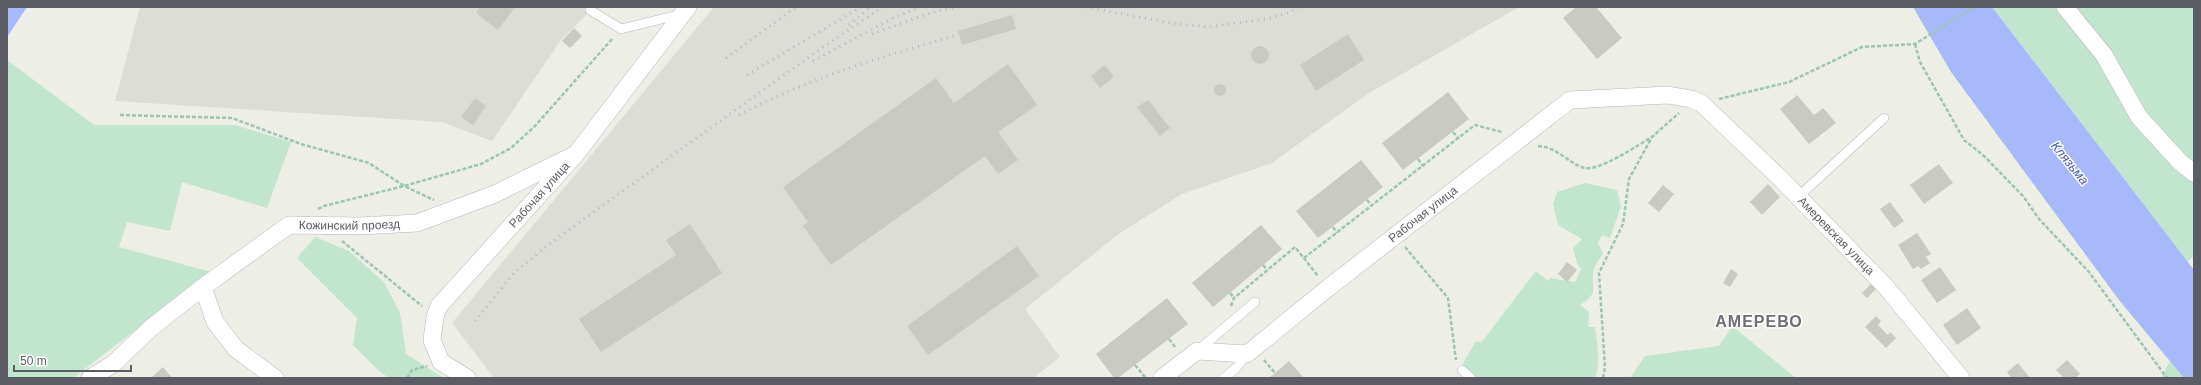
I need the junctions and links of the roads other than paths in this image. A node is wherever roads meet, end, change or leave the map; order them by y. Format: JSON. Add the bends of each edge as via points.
{"nodes":[{"id":1,"x":2065,"y":7,"type":"edge"},
{"id":2,"x":590,"y":10,"type":"dead end"},
{"id":3,"x":685,"y":11,"type":"edge"},
{"id":4,"x":1701,"y":103,"type":"joint"},
{"id":5,"x":1884,"y":118,"type":"dead end"},
{"id":6,"x":576,"y":154,"type":"junction"},
{"id":7,"x":2194,"y":172,"type":"edge"},
{"id":8,"x":1798,"y":197,"type":"junction"},
{"id":9,"x":203,"y":287,"type":"junction"},
{"id":10,"x":1255,"y":302,"type":"dead end"},
{"id":11,"x":1197,"y":351,"type":"junction"},
{"id":12,"x":1247,"y":354,"type":"junction"},
{"id":13,"x":1462,"y":370,"type":"road end"},
{"id":14,"x":90,"y":378,"type":"edge"},
{"id":15,"x":275,"y":378,"type":"edge"},
{"id":16,"x":467,"y":378,"type":"edge"},
{"id":17,"x":1162,"y":378,"type":"edge"},
{"id":18,"x":1224,"y":378,"type":"edge"},
{"id":19,"x":1471,"y":378,"type":"edge"},
{"id":20,"x":1961,"y":378,"type":"edge"}],
"edges":[{"from":1,"to":7,"type":"street","via":[[2104,55],[2139,117],[2180,162]]},
{"from":2,"to":3,"type":"lane","via":[[621,29]]},
{"from":3,"to":6,"type":"street","name":"Рабочая улица"},
{"from":4,"to":8,"type":"street","name":"Амеревская улица"},
{"from":4,"to":12,"type":"street","name":"Рабочая улица","via":[[1668,95],[1570,100]]},
{"from":5,"to":8,"type":"lane"},
{"from":6,"to":9,"type":"street","name":"Кожинский проезд","via":[[495,194],[417,223],[360,226],[289,225]]},
{"from":6,"to":16,"type":"street","name":"Рабочая улица","via":[[439,306],[432,340],[440,362]]},
{"from":8,"to":20,"type":"street","name":"Амеревская улица","via":[[1886,287]]},
{"from":9,"to":14,"type":"street","name":"Кожинский проезд","via":[[152,327],[113,364]]},
{"from":9,"to":15,"type":"street","via":[[214,322],[236,349]]},
{"from":10,"to":11,"type":"lane"},
{"from":11,"to":12,"type":"street"},
{"from":11,"to":17,"type":"street"},
{"from":12,"to":18,"type":"lane"},
{"from":13,"to":19,"type":"lane"}]}
